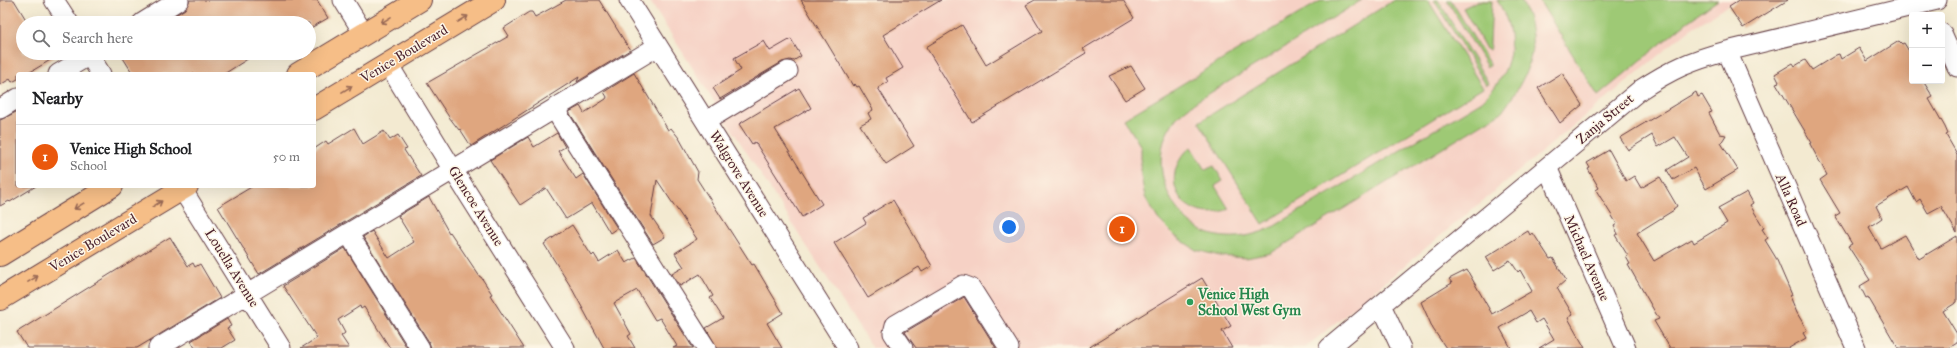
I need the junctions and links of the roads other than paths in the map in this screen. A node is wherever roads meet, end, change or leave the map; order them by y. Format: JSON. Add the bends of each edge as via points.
{"nodes":[{"id":1,"x":54,"y":0,"type":"edge"},
{"id":2,"x":179,"y":0,"type":"edge"},
{"id":3,"x":343,"y":0,"type":"edge"},
{"id":4,"x":420,"y":0,"type":"edge"},
{"id":5,"x":494,"y":0,"type":"edge"},
{"id":6,"x":629,"y":0,"type":"edge"},
{"id":7,"x":1930,"y":4,"type":"edge"},
{"id":8,"x":64,"y":16,"type":"edge"},
{"id":9,"x":153,"y":16,"type":"edge"},
{"id":10,"x":364,"y":34,"type":"junction"},
{"id":11,"x":1945,"y":40,"type":"edge"},
{"id":12,"x":658,"y":46,"type":"junction"},
{"id":13,"x":1727,"y":51,"type":"junction"},
{"id":14,"x":80,"y":60,"type":"edge"},
{"id":15,"x":94,"y":60,"type":"edge"},
{"id":16,"x":388,"y":64,"type":"junction"},
{"id":17,"x":1957,"y":67,"type":"edge"},
{"id":18,"x":788,"y":71,"type":"dead end"},
{"id":19,"x":61,"y":72,"type":"edge"},
{"id":20,"x":101,"y":72,"type":"edge"},
{"id":21,"x":301,"y":72,"type":"edge"},
{"id":22,"x":16,"y":99,"type":"edge"},
{"id":23,"x":316,"y":108,"type":"edge"},
{"id":24,"x":0,"y":109,"type":"edge"},
{"id":25,"x":555,"y":110,"type":"junction"},
{"id":26,"x":706,"y":121,"type":"junction"},
{"id":27,"x":1547,"y":167,"type":"junction"},
{"id":28,"x":453,"y":170,"type":"junction"},
{"id":29,"x":109,"y":188,"type":"edge"},
{"id":30,"x":182,"y":188,"type":"edge"},
{"id":31,"x":185,"y":188,"type":"edge"},
{"id":32,"x":348,"y":233,"type":"junction"},
{"id":33,"x":0,"y":255,"type":"edge"},
{"id":34,"x":247,"y":294,"type":"junction"},
{"id":35,"x":0,"y":299,"type":"edge"},
{"id":36,"x":1381,"y":305,"type":"junction"},
{"id":37,"x":158,"y":348,"type":"edge"},
{"id":38,"x":282,"y":348,"type":"edge"},
{"id":39,"x":420,"y":348,"type":"edge"},
{"id":40,"x":565,"y":348,"type":"edge"},
{"id":41,"x":706,"y":348,"type":"edge"},
{"id":42,"x":848,"y":348,"type":"edge"},
{"id":43,"x":903,"y":348,"type":"edge"},
{"id":44,"x":1009,"y":348,"type":"edge"},
{"id":45,"x":1329,"y":348,"type":"edge"},
{"id":46,"x":1401,"y":348,"type":"edge"},
{"id":47,"x":1626,"y":348,"type":"edge"},
{"id":48,"x":1856,"y":348,"type":"edge"}],
"edges":[{"from":1,"to":8,"type":"street"},
{"from":2,"to":9,"type":"street"},
{"from":3,"to":10,"type":"street"},
{"from":4,"to":10,"type":"main road","one_way":true},
{"from":16,"to":5,"type":"main road","name":"Venice Boulevard","one_way":true},
{"from":6,"to":12,"type":"street","name":"Walgrove Avenue"},
{"from":7,"to":13,"type":"street","name":"Zanja Street"},
{"from":10,"to":21,"type":"main road"},
{"from":11,"to":17,"type":"street"},
{"from":12,"to":25,"type":"street"},
{"from":12,"to":26,"type":"street","name":"Walgrove Avenue"},
{"from":13,"to":27,"type":"street","name":"Zanja Street","via":[[1666,72],[1640,90]]},
{"from":13,"to":48,"type":"street","name":"Alla Road"},
{"from":14,"to":19,"type":"street"},
{"from":15,"to":20,"type":"street"},
{"from":23,"to":16,"type":"main road","name":"Venice Boulevard","one_way":true},
{"from":16,"to":28,"type":"street","name":"Glencoe Avenue"},
{"from":18,"to":26,"type":"street"},
{"from":22,"to":24,"type":"street"},
{"from":25,"to":28,"type":"street"},
{"from":25,"to":41,"type":"street"},
{"from":26,"to":42,"type":"street","name":"Walgrove Avenue"},
{"from":27,"to":36,"type":"street","name":"Zanja Street"},
{"from":27,"to":47,"type":"street","name":"Michael Avenue"},
{"from":28,"to":32,"type":"street"},
{"from":28,"to":40,"type":"street","name":"Glencoe Avenue"},
{"from":29,"to":33,"type":"main road","one_way":true},
{"from":35,"to":30,"type":"main road","name":"Venice Boulevard","one_way":true},
{"from":31,"to":34,"type":"street","name":"Louella Avenue"},
{"from":32,"to":34,"type":"street"},
{"from":32,"to":39,"type":"street"},
{"from":34,"to":37,"type":"street"},
{"from":34,"to":38,"type":"street","name":"Louella Avenue"},
{"from":36,"to":45,"type":"street","name":"Zanja Street"},
{"from":36,"to":46,"type":"street"},
{"from":43,"to":44,"type":"street","via":[[893,333],[895,325],[963,285],[971,288]]}]}
